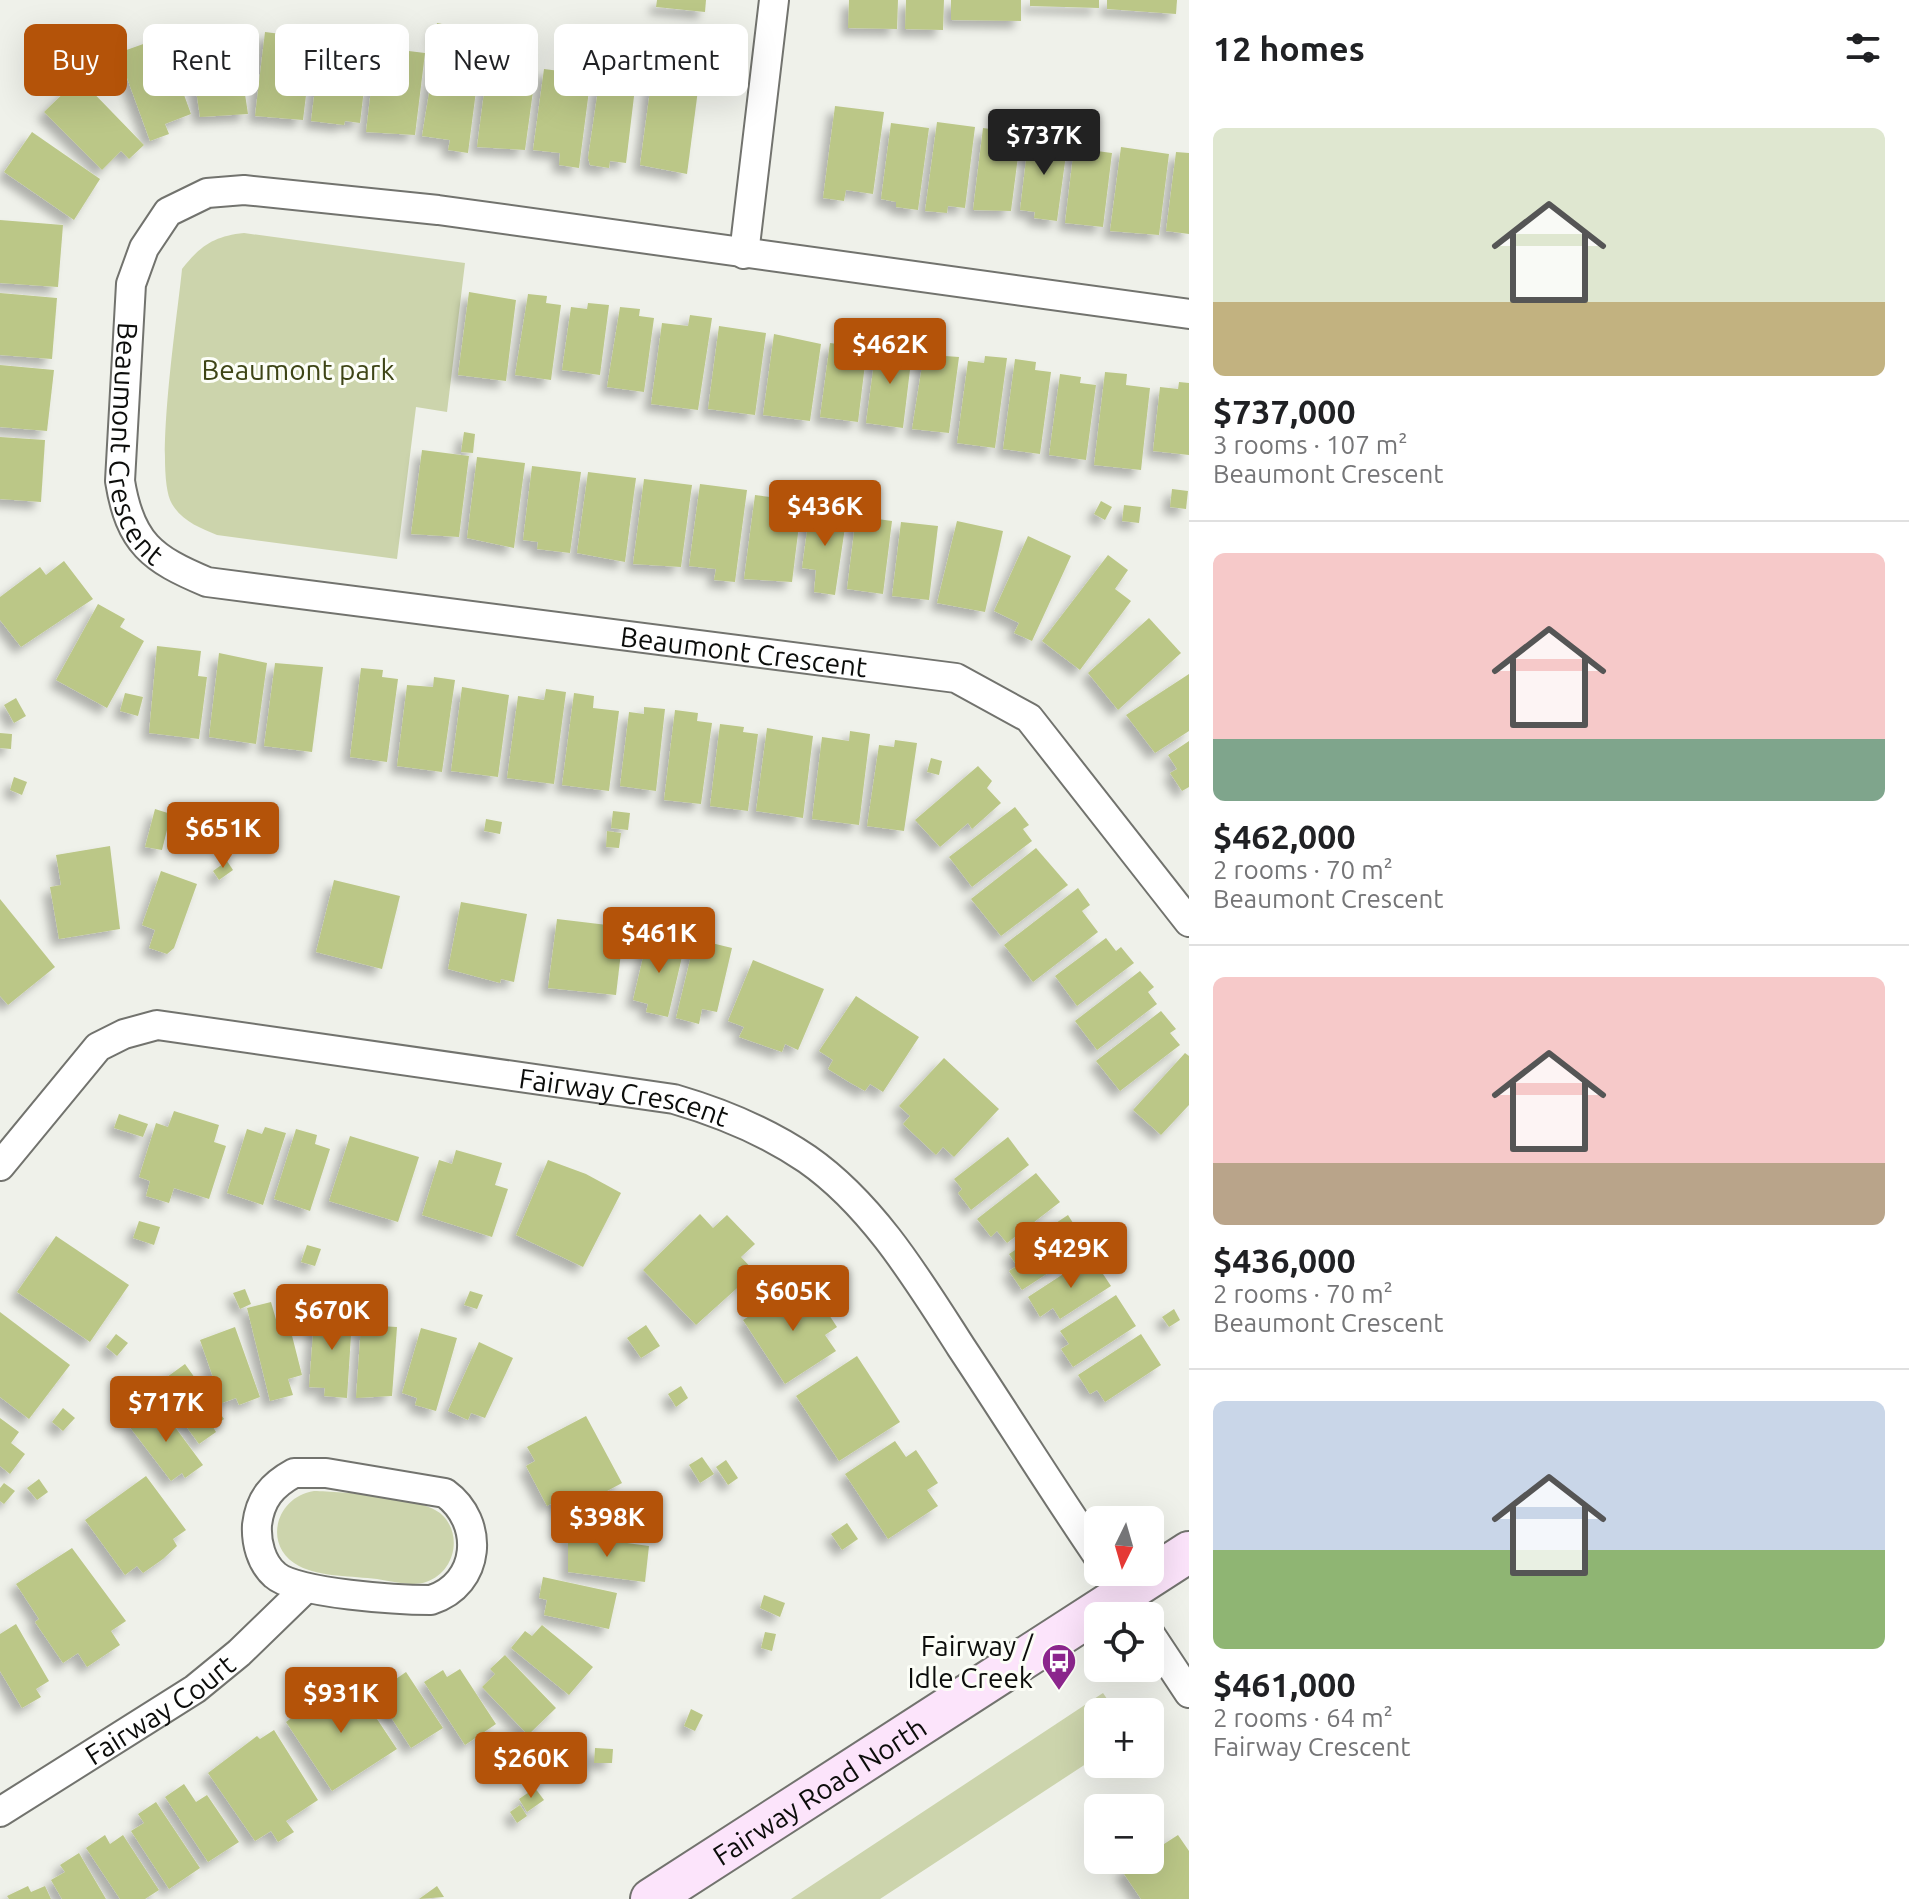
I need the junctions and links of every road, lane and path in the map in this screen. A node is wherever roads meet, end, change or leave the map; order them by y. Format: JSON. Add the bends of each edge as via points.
{"nodes":[{"id":1,"x":774,"y":0,"type":"edge"},
{"id":2,"x":744,"y":254,"type":"junction"},
{"id":3,"x":1189,"y":314,"type":"edge"},
{"id":4,"x":1189,"y":922,"type":"edge"},
{"id":5,"x":0,"y":1166,"type":"edge"},
{"id":6,"x":1084,"y":1535,"type":"edge"},
{"id":7,"x":1189,"y":1552,"type":"edge"},
{"id":8,"x":306,"y":1588,"type":"junction"},
{"id":9,"x":1124,"y":1594,"type":"edge"},
{"id":10,"x":1164,"y":1655,"type":"edge"},
{"id":11,"x":1189,"y":1693,"type":"edge"},
{"id":12,"x":0,"y":1812,"type":"edge"},
{"id":13,"x":651,"y":1899,"type":"edge"}],
"edges":[{"from":1,"to":2,"type":"street"},
{"from":2,"to":3,"type":"street","name":"Beaumont Crescent"},
{"from":2,"to":4,"type":"street","name":"Beaumont Crescent","via":[[438,210],[244,190],[207,193],[168,212],[144,248],[131,284],[120,481],[125,512],[134,532],[165,564],[207,582],[956,678],[1029,718]]},
{"from":5,"to":6,"type":"street","name":"Fairway Crescent","via":[[98,1047],[157,1025],[674,1099],[715,1111],[808,1160],[857,1203],[914,1274]]},
{"from":7,"to":9,"type":"main road","name":"Fairway Road North"},
{"from":8,"to":8,"type":"street","via":[[413,1600],[448,1595],[469,1569],[469,1520],[460,1504],[428,1487],[294,1473],[267,1494],[257,1530],[266,1564],[289,1584]]},
{"from":8,"to":12,"type":"street","name":"Fairway Court","via":[[195,1689]]},
{"from":9,"to":13,"type":"main road","name":"Fairway Road North"},
{"from":10,"to":11,"type":"street"}]}
